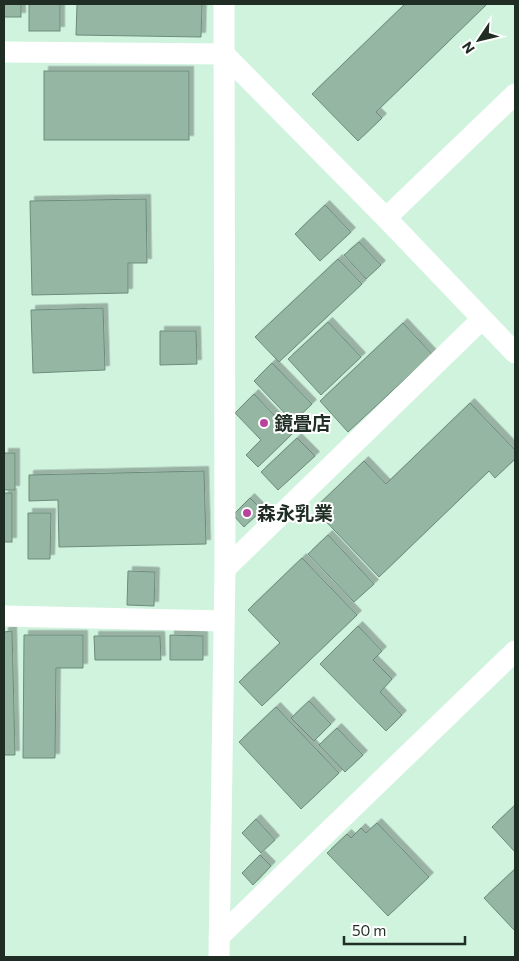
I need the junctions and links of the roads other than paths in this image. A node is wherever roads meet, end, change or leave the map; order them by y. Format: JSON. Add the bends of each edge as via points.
{"nodes":[{"id":1,"x":224,"y":4,"type":"edge"},
{"id":2,"x":4,"y":52,"type":"edge"},
{"id":3,"x":224,"y":54,"type":"junction"},
{"id":4,"x":515,"y":94,"type":"edge"},
{"id":5,"x":386,"y":218,"type":"junction"},
{"id":6,"x":482,"y":319,"type":"junction"},
{"id":7,"x":515,"y":352,"type":"edge"},
{"id":8,"x":224,"y":569,"type":"junction"},
{"id":9,"x":4,"y":616,"type":"edge"},
{"id":10,"x":224,"y":621,"type":"junction"},
{"id":11,"x":515,"y":651,"type":"edge"},
{"id":12,"x":219,"y":947,"type":"edge"}],
"edges":[{"from":1,"to":3,"type":"street"},
{"from":2,"to":3,"type":"street"},
{"from":3,"to":5,"type":"street"},
{"from":3,"to":8,"type":"street"},
{"from":4,"to":5,"type":"street"},
{"from":5,"to":6,"type":"street"},
{"from":6,"to":7,"type":"street"},
{"from":6,"to":8,"type":"street"},
{"from":8,"to":10,"type":"street"},
{"from":9,"to":10,"type":"street"},
{"from":10,"to":12,"type":"street"},
{"from":11,"to":12,"type":"street"}]}
